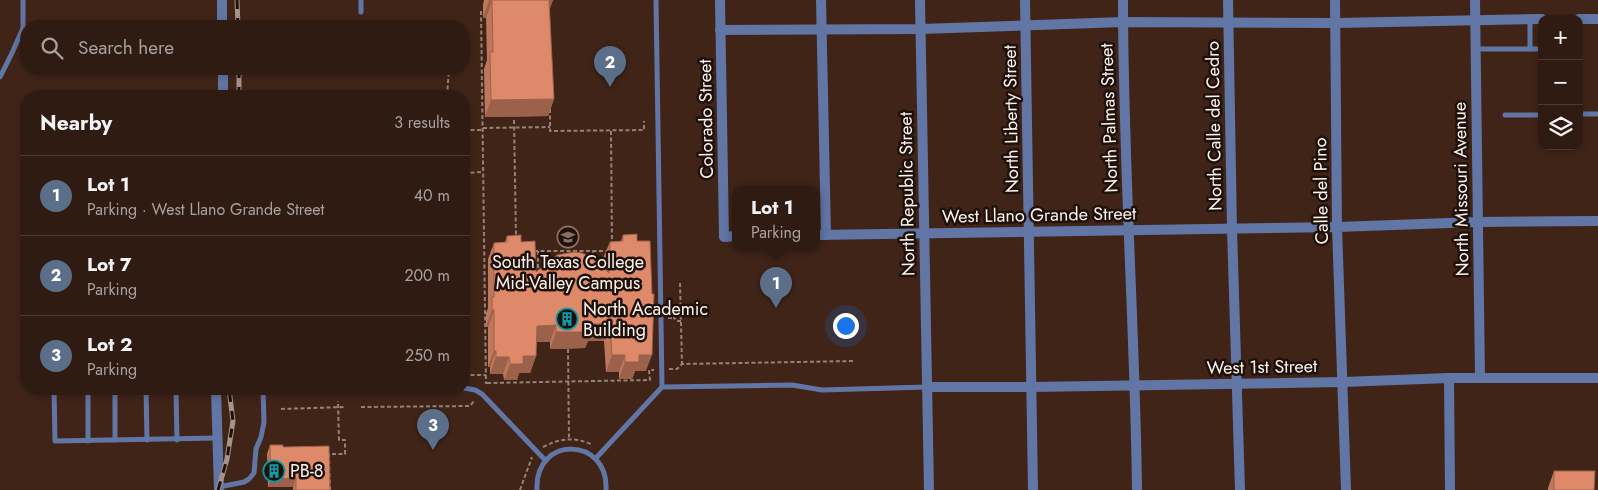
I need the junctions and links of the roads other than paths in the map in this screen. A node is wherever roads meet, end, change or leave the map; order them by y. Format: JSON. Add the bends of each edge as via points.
{"nodes":[{"id":1,"x":23,"y":0,"type":"edge"},
{"id":2,"x":222,"y":0,"type":"edge"},
{"id":3,"x":361,"y":0,"type":"edge"},
{"id":4,"x":656,"y":0,"type":"edge"},
{"id":5,"x":720,"y":0,"type":"edge"},
{"id":6,"x":821,"y":0,"type":"edge"},
{"id":7,"x":920,"y":0,"type":"edge"},
{"id":8,"x":1025,"y":0,"type":"edge"},
{"id":9,"x":1123,"y":0,"type":"edge"},
{"id":10,"x":1228,"y":0,"type":"edge"},
{"id":11,"x":1335,"y":0,"type":"edge"},
{"id":12,"x":1475,"y":0,"type":"edge"},
{"id":13,"x":361,"y":12,"type":"dead end"},
{"id":14,"x":1475,"y":19,"type":"junction"},
{"id":15,"x":1530,"y":19,"type":"junction"},
{"id":16,"x":1538,"y":19,"type":"edge"},
{"id":17,"x":1583,"y":19,"type":"edge"},
{"id":18,"x":1598,"y":19,"type":"edge"},
{"id":19,"x":23,"y":20,"type":"edge"},
{"id":20,"x":222,"y":20,"type":"edge"},
{"id":21,"x":1123,"y":22,"type":"junction"},
{"id":22,"x":1228,"y":22,"type":"junction"},
{"id":23,"x":1336,"y":23,"type":"junction"},
{"id":24,"x":1026,"y":27,"type":"junction"},
{"id":25,"x":821,"y":29,"type":"junction"},
{"id":26,"x":921,"y":29,"type":"junction"},
{"id":27,"x":720,"y":30,"type":"junction"},
{"id":28,"x":20,"y":35,"type":"edge"},
{"id":29,"x":1538,"y":48,"type":"edge"},
{"id":30,"x":1476,"y":49,"type":"junction"},
{"id":31,"x":1530,"y":49,"type":"junction"},
{"id":32,"x":223,"y":75,"type":"edge"},
{"id":33,"x":0,"y":77,"type":"edge"},
{"id":34,"x":223,"y":90,"type":"edge"},
{"id":35,"x":1583,"y":114,"type":"edge"},
{"id":36,"x":1598,"y":114,"type":"edge"},
{"id":37,"x":1505,"y":115,"type":"dead end"},
{"id":38,"x":1538,"y":115,"type":"edge"},
{"id":39,"x":1598,"y":221,"type":"edge"},
{"id":40,"x":1478,"y":222,"type":"junction"},
{"id":41,"x":1337,"y":227,"type":"junction"},
{"id":42,"x":1232,"y":229,"type":"junction"},
{"id":43,"x":1129,"y":230,"type":"junction"},
{"id":44,"x":1028,"y":232,"type":"junction"},
{"id":45,"x":924,"y":234,"type":"junction"},
{"id":46,"x":821,"y":235,"type":"edge"},
{"id":47,"x":732,"y":236,"type":"edge"},
{"id":48,"x":1449,"y":378,"type":"junction"},
{"id":49,"x":1480,"y":378,"type":"junction"},
{"id":50,"x":1598,"y":378,"type":"edge"},
{"id":51,"x":1343,"y":382,"type":"junction"},
{"id":52,"x":1238,"y":383,"type":"junction"},
{"id":53,"x":1136,"y":385,"type":"junction"},
{"id":54,"x":662,"y":387,"type":"junction"},
{"id":55,"x":927,"y":387,"type":"junction"},
{"id":56,"x":1031,"y":387,"type":"junction"},
{"id":57,"x":470,"y":389,"type":"edge"},
{"id":58,"x":54,"y":395,"type":"edge"},
{"id":59,"x":88,"y":395,"type":"edge"},
{"id":60,"x":115,"y":395,"type":"edge"},
{"id":61,"x":146,"y":395,"type":"edge"},
{"id":62,"x":176,"y":395,"type":"edge"},
{"id":63,"x":216,"y":395,"type":"edge"},
{"id":64,"x":263,"y":395,"type":"edge"},
{"id":65,"x":217,"y":438,"type":"junction"},
{"id":66,"x":115,"y":440,"type":"junction"},
{"id":67,"x":147,"y":440,"type":"junction"},
{"id":68,"x":177,"y":440,"type":"junction"},
{"id":69,"x":88,"y":441,"type":"junction"},
{"id":70,"x":596,"y":458,"type":"junction"},
{"id":71,"x":545,"y":460,"type":"junction"},
{"id":72,"x":219,"y":489,"type":"edge"},
{"id":73,"x":537,"y":490,"type":"edge"},
{"id":74,"x":606,"y":490,"type":"edge"},
{"id":75,"x":929,"y":490,"type":"edge"},
{"id":76,"x":1033,"y":490,"type":"edge"},
{"id":77,"x":1137,"y":490,"type":"edge"},
{"id":78,"x":1240,"y":490,"type":"edge"},
{"id":79,"x":1346,"y":490,"type":"edge"},
{"id":80,"x":1450,"y":490,"type":"edge"}],
"edges":[{"from":1,"to":19,"type":"lane"},
{"from":2,"to":20,"type":"street"},
{"from":3,"to":13,"type":"lane"},
{"from":4,"to":54,"type":"lane"},
{"from":5,"to":27,"type":"street","name":"Colorado Street"},
{"from":6,"to":25,"type":"street"},
{"from":7,"to":26,"type":"street","name":"North Republic Street"},
{"from":8,"to":24,"type":"street","name":"North Liberty Street"},
{"from":9,"to":21,"type":"street","name":"North Palmas Street"},
{"from":10,"to":22,"type":"street","name":"North Calle del Cedro"},
{"from":11,"to":23,"type":"street","name":"Calle del Pino"},
{"from":12,"to":14,"type":"street","name":"North Missouri Avenue"},
{"from":14,"to":15,"type":"street"},
{"from":14,"to":23,"type":"street"},
{"from":14,"to":30,"type":"street","name":"North Missouri Avenue"},
{"from":15,"to":16,"type":"street"},
{"from":15,"to":31,"type":"lane"},
{"from":17,"to":18,"type":"street"},
{"from":21,"to":22,"type":"street"},
{"from":21,"to":24,"type":"street"},
{"from":21,"to":43,"type":"street","name":"North Palmas Street"},
{"from":22,"to":23,"type":"street"},
{"from":22,"to":42,"type":"street","name":"North Calle del Cedro"},
{"from":23,"to":41,"type":"street","name":"Calle del Pino"},
{"from":24,"to":26,"type":"street"},
{"from":24,"to":44,"type":"street","name":"North Liberty Street"},
{"from":25,"to":26,"type":"street"},
{"from":25,"to":27,"type":"street"},
{"from":25,"to":46,"type":"street"},
{"from":26,"to":45,"type":"street","name":"North Republic Street"},
{"from":27,"to":47,"type":"street","name":"Colorado Street","via":[[724,237]]},
{"from":28,"to":33,"type":"lane"},
{"from":29,"to":31,"type":"lane"},
{"from":30,"to":31,"type":"lane"},
{"from":30,"to":40,"type":"street","name":"North Missouri Avenue"},
{"from":32,"to":34,"type":"street"},
{"from":35,"to":36,"type":"lane"},
{"from":37,"to":38,"type":"lane"},
{"from":39,"to":40,"type":"street"},
{"from":40,"to":41,"type":"street"},
{"from":40,"to":49,"type":"street","name":"North Missouri Avenue"},
{"from":41,"to":42,"type":"street","name":"West Llano Grande Street"},
{"from":41,"to":51,"type":"street","name":"Calle del Pino"},
{"from":42,"to":43,"type":"street","name":"West Llano Grande Street"},
{"from":42,"to":52,"type":"street","name":"North Calle del Cedro"},
{"from":43,"to":44,"type":"street","name":"West Llano Grande Street"},
{"from":43,"to":53,"type":"street","name":"North Palmas Street"},
{"from":44,"to":45,"type":"street","name":"West Llano Grande Street"},
{"from":44,"to":56,"type":"street","name":"North Liberty Street"},
{"from":45,"to":46,"type":"street","name":"West Llano Grande Street"},
{"from":45,"to":55,"type":"street","name":"North Republic Street"},
{"from":48,"to":49,"type":"street","name":"West 1st Street"},
{"from":48,"to":51,"type":"street","name":"West 1st Street"},
{"from":48,"to":80,"type":"street"},
{"from":49,"to":50,"type":"street","name":"West 1st Street"},
{"from":51,"to":52,"type":"street","name":"West 1st Street"},
{"from":51,"to":79,"type":"street","name":"Calle del Pino"},
{"from":52,"to":53,"type":"street","name":"West 1st Street"},
{"from":52,"to":78,"type":"street","name":"North Calle del Cedro"},
{"from":53,"to":56,"type":"street","name":"West 1st Street"},
{"from":53,"to":77,"type":"street","name":"North Palmas Street"},
{"from":54,"to":55,"type":"lane","via":[[792,385],[822,390]]},
{"from":54,"to":70,"type":"lane"},
{"from":55,"to":56,"type":"street","name":"West 1st Street"},
{"from":55,"to":75,"type":"street","name":"North Republic Street"},
{"from":56,"to":76,"type":"street","name":"North Liberty Street"},
{"from":57,"to":71,"type":"lane","via":[[482,394]]},
{"from":58,"to":69,"type":"lane","via":[[55,441]]},
{"from":59,"to":69,"type":"lane"},
{"from":60,"to":66,"type":"lane"},
{"from":61,"to":67,"type":"lane"},
{"from":62,"to":68,"type":"lane"},
{"from":63,"to":65,"type":"street"},
{"from":64,"to":72,"type":"lane","via":[[264,422],[256,449],[254,473],[244,482]]},
{"from":65,"to":68,"type":"lane"},
{"from":65,"to":72,"type":"street"},
{"from":66,"to":67,"type":"lane"},
{"from":66,"to":69,"type":"lane"},
{"from":67,"to":68,"type":"lane"},
{"from":70,"to":71,"type":"lane","via":[[579,450],[567,449]]},
{"from":70,"to":74,"type":"lane","via":[[604,470]]},
{"from":71,"to":73,"type":"lane","via":[[536,479]]}]}
